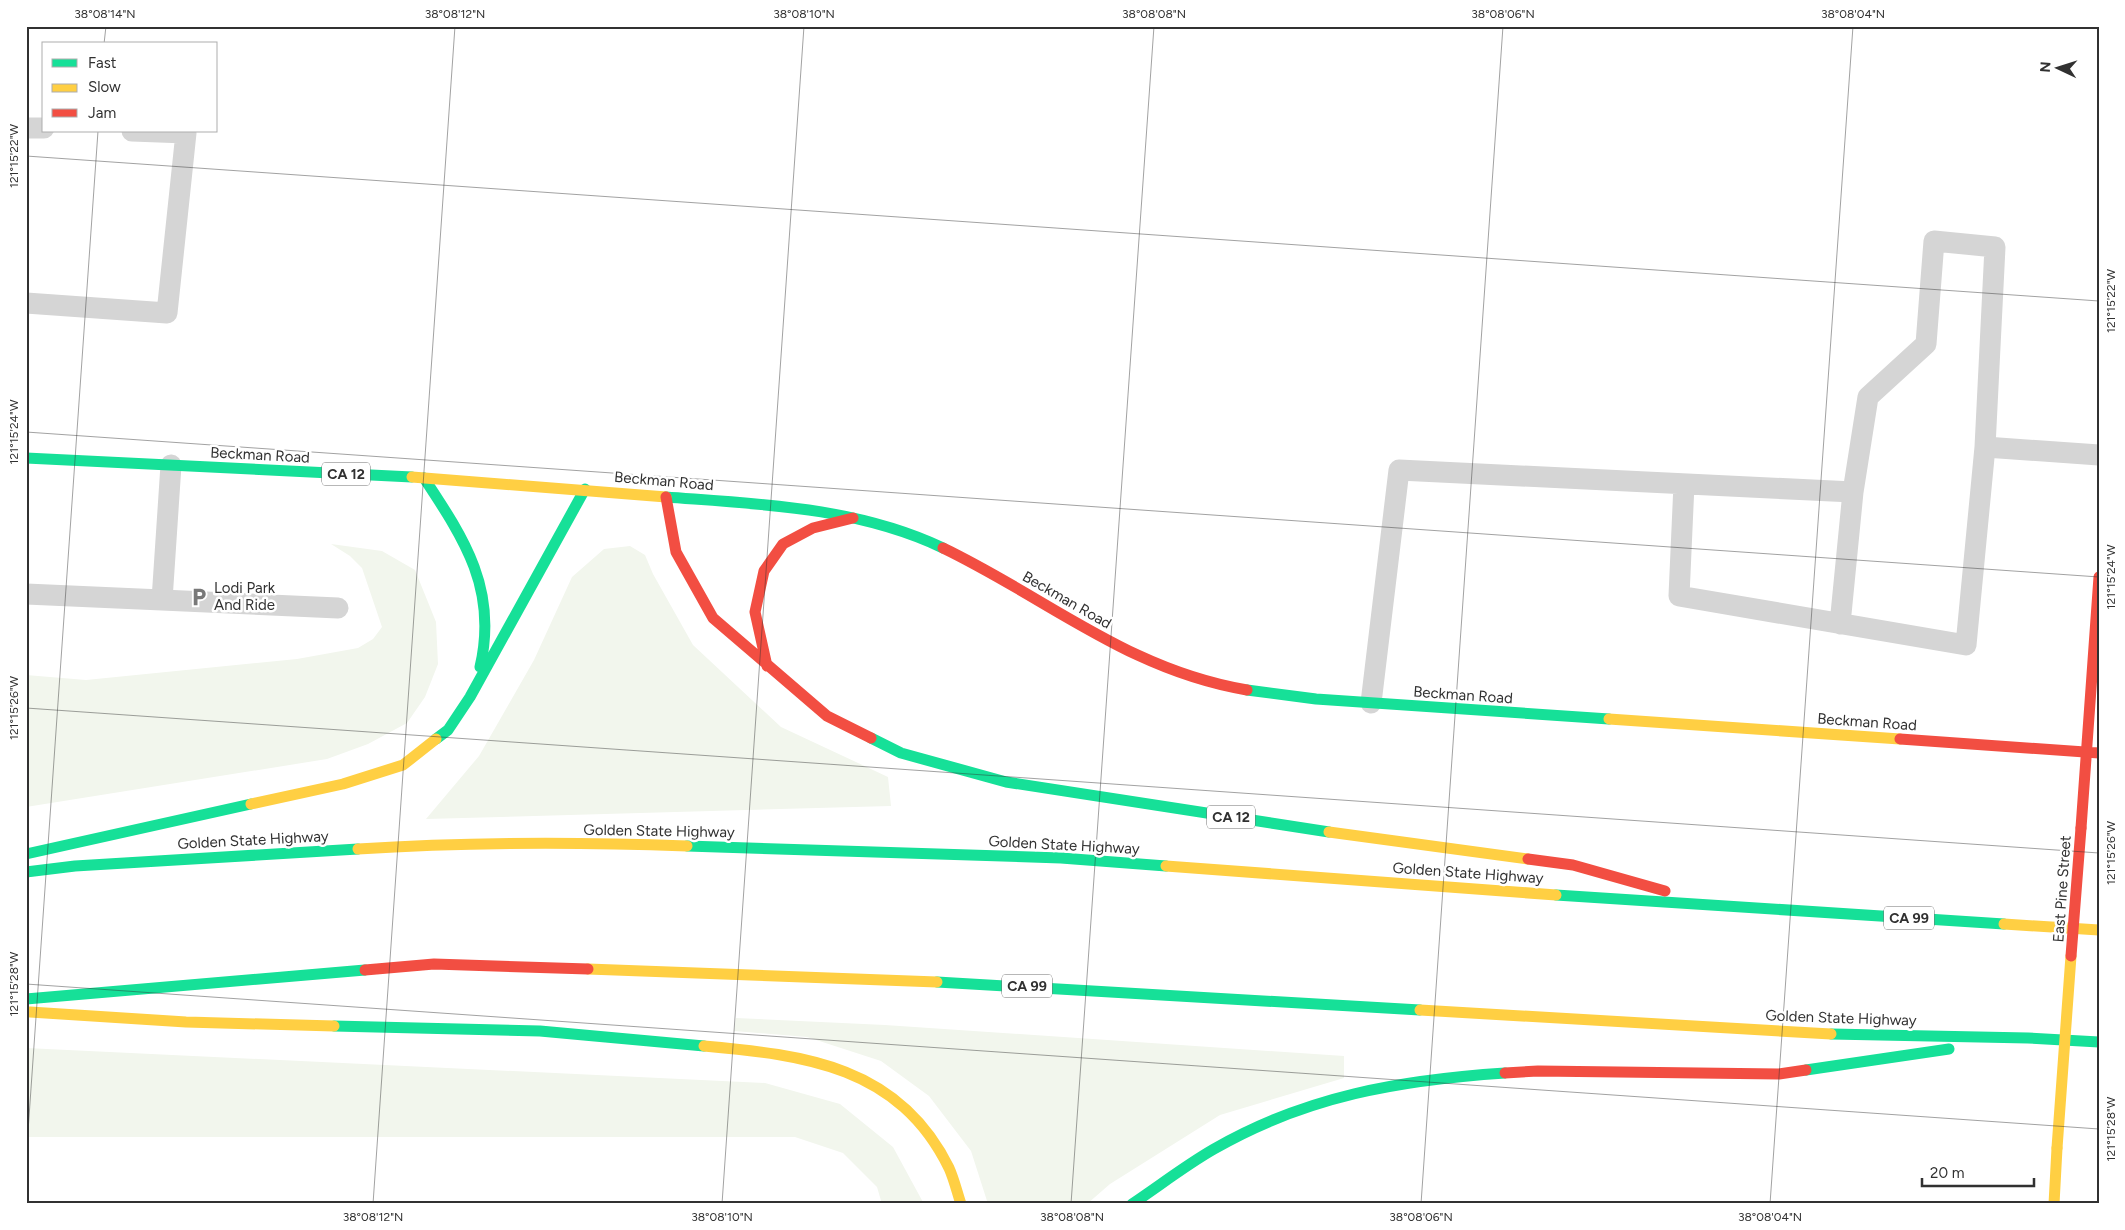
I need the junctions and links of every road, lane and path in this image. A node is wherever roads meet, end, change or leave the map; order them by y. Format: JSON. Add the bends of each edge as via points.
{"nodes":[{"id":1,"x":26,"y":128,"type":"edge"},
{"id":2,"x":42,"y":128,"type":"edge"},
{"id":3,"x":159,"y":132,"type":"edge"},
{"id":4,"x":26,"y":303,"type":"edge"},
{"id":5,"x":1985,"y":447,"type":"junction"},
{"id":6,"x":2099,"y":455,"type":"edge"},
{"id":7,"x":26,"y":458,"type":"edge"},
{"id":8,"x":171,"y":465,"type":"junction"},
{"id":9,"x":424,"y":478,"type":"junction"},
{"id":10,"x":1684,"y":484,"type":"junction"},
{"id":11,"x":585,"y":489,"type":"junction"},
{"id":12,"x":1853,"y":492,"type":"junction"},
{"id":13,"x":666,"y":496,"type":"junction"},
{"id":14,"x":853,"y":518,"type":"junction"},
{"id":15,"x":2099,"y":577,"type":"edge"},
{"id":16,"x":26,"y":594,"type":"edge"},
{"id":17,"x":162,"y":600,"type":"junction"},
{"id":18,"x":338,"y":608,"type":"dead end"},
{"id":19,"x":1840,"y":624,"type":"junction"},
{"id":20,"x":767,"y":666,"type":"junction"},
{"id":21,"x":470,"y":697,"type":"junction"},
{"id":22,"x":1371,"y":703,"type":"junction"},
{"id":23,"x":2086,"y":752,"type":"junction"},
{"id":24,"x":2099,"y":752,"type":"edge"},
{"id":25,"x":26,"y":854,"type":"edge"},
{"id":26,"x":26,"y":872,"type":"edge"},
{"id":27,"x":1720,"y":907,"type":"junction"},
{"id":28,"x":2099,"y":930,"type":"edge"},
{"id":29,"x":26,"y":999,"type":"edge"},
{"id":30,"x":26,"y":1012,"type":"edge"},
{"id":31,"x":2028,"y":1038,"type":"junction"},
{"id":32,"x":2099,"y":1042,"type":"edge"},
{"id":33,"x":962,"y":1204,"type":"edge"},
{"id":34,"x":1132,"y":1204,"type":"edge"},
{"id":35,"x":2054,"y":1204,"type":"edge"}],
"edges":[{"from":1,"to":2,"type":"lane"},
{"from":3,"to":4,"type":"lane","via":[[186,133],[167,313]]},
{"from":5,"to":6,"type":"lane"},
{"from":5,"to":12,"type":"lane","via":[[1995,247],[1934,241],[1926,344],[1868,397]]},
{"from":5,"to":19,"type":"lane","via":[[1966,645]]},
{"from":7,"to":8,"type":"main road","name":"Beckman Road","number":"CA 12"},
{"from":8,"to":9,"type":"main road","name":"Beckman Road","number":"CA 12"},
{"from":8,"to":17,"type":"lane"},
{"from":9,"to":11,"type":"main road","name":"Beckman Road","number":"CA 12"},
{"from":9,"to":21,"type":"main road","via":[[469,550],[484,597],[485,649]]},
{"from":10,"to":12,"type":"lane"},
{"from":10,"to":19,"type":"lane","via":[[1678,596]]},
{"from":10,"to":22,"type":"lane","via":[[1399,470]]},
{"from":11,"to":13,"type":"main road","name":"Beckman Road","number":"CA 12"},
{"from":11,"to":21,"type":"main road"},
{"from":12,"to":19,"type":"lane"},
{"from":13,"to":14,"type":"main road","name":"Beckman Road","via":[[775,506]]},
{"from":13,"to":20,"type":"main road","number":"CA 12","via":[[676,552],[713,618]]},
{"from":14,"to":20,"type":"main road","via":[[813,528],[783,544],[764,571],[755,612]]},
{"from":14,"to":22,"type":"main road","name":"Beckman Road","via":[[899,531],[986,570],[1094,634],[1157,665],[1225,686],[1295,698]]},
{"from":15,"to":23,"type":"main road","name":"East Pine Street"},
{"from":16,"to":17,"type":"lane"},
{"from":17,"to":18,"type":"lane"},
{"from":20,"to":27,"type":"main road","number":"CA 12","via":[[827,716],[902,753],[1006,782],[1365,838],[1573,865]]},
{"from":21,"to":25,"type":"main road","via":[[448,730],[403,765],[343,784]]},
{"from":22,"to":23,"type":"main road","name":"Beckman Road"},
{"from":23,"to":24,"type":"main road","name":"Beckman Road"},
{"from":23,"to":35,"type":"main road","name":"East Pine Street","bridge":true},
{"from":26,"to":27,"type":"main road","name":"Golden State Highway","number":"CA 99","via":[[75,866],[404,846],[625,844],[1061,858]]},
{"from":27,"to":28,"type":"main road","name":"Golden State Highway","number":"CA 99"},
{"from":29,"to":31,"type":"main road","name":"Golden State Highway","number":"CA 99","via":[[434,964],[840,977],[1785,1033]]},
{"from":30,"to":33,"type":"main road","via":[[186,1022],[540,1031],[799,1057],[843,1070],[886,1091],[920,1123],[948,1168]]},
{"from":31,"to":32,"type":"main road","name":"Golden State Highway","number":"CA 99"},
{"from":31,"to":34,"type":"main road","via":[[1779,1074],[1538,1071],[1457,1076],[1387,1086],[1324,1100],[1278,1118],[1214,1149]]}]}
